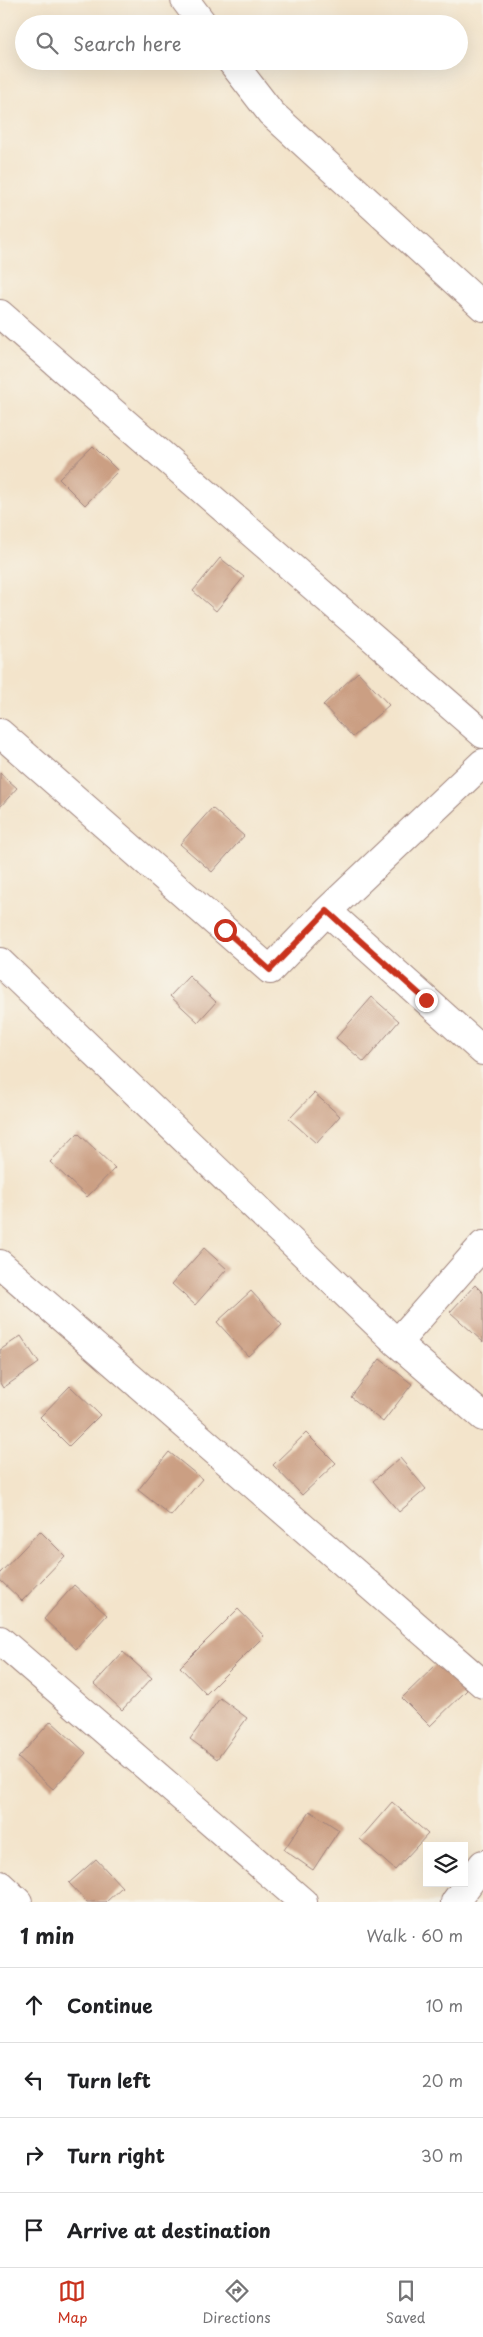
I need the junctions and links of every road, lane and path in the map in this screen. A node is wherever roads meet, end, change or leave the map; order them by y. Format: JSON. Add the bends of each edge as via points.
{"nodes":[{"id":1,"x":185,"y":0,"type":"edge"},
{"id":2,"x":196,"y":15,"type":"edge"},
{"id":3,"x":239,"y":70,"type":"edge"},
{"id":4,"x":483,"y":307,"type":"edge"},
{"id":5,"x":0,"y":314,"type":"edge"},
{"id":6,"x":0,"y":733,"type":"edge"},
{"id":7,"x":483,"y":734,"type":"edge"},
{"id":8,"x":483,"y":763,"type":"edge"},
{"id":9,"x":327,"y":911,"type":"junction"},
{"id":10,"x":0,"y":962,"type":"edge"},
{"id":11,"x":483,"y":1051,"type":"edge"},
{"id":12,"x":483,"y":1245,"type":"edge"},
{"id":13,"x":0,"y":1264,"type":"edge"},
{"id":14,"x":397,"y":1343,"type":"junction"},
{"id":15,"x":483,"y":1417,"type":"edge"},
{"id":16,"x":0,"y":1640,"type":"edge"},
{"id":17,"x":483,"y":1684,"type":"edge"},
{"id":18,"x":483,"y":1864,"type":"edge"},
{"id":19,"x":0,"y":1885,"type":"edge"},
{"id":20,"x":18,"y":1902,"type":"edge"},
{"id":21,"x":302,"y":1902,"type":"edge"},
{"id":22,"x":455,"y":1902,"type":"edge"}],
"edges":[{"from":1,"to":2,"type":"street"},
{"from":3,"to":4,"type":"street","via":[[271,113]]},
{"from":5,"to":7,"type":"street"},
{"from":6,"to":9,"type":"street","via":[[270,970]]},
{"from":8,"to":9,"type":"street"},
{"from":9,"to":11,"type":"street"},
{"from":10,"to":14,"type":"street"},
{"from":12,"to":14,"type":"street"},
{"from":13,"to":17,"type":"street"},
{"from":14,"to":15,"type":"street"},
{"from":16,"to":21,"type":"street"},
{"from":18,"to":22,"type":"street"},
{"from":19,"to":20,"type":"street"}]}
